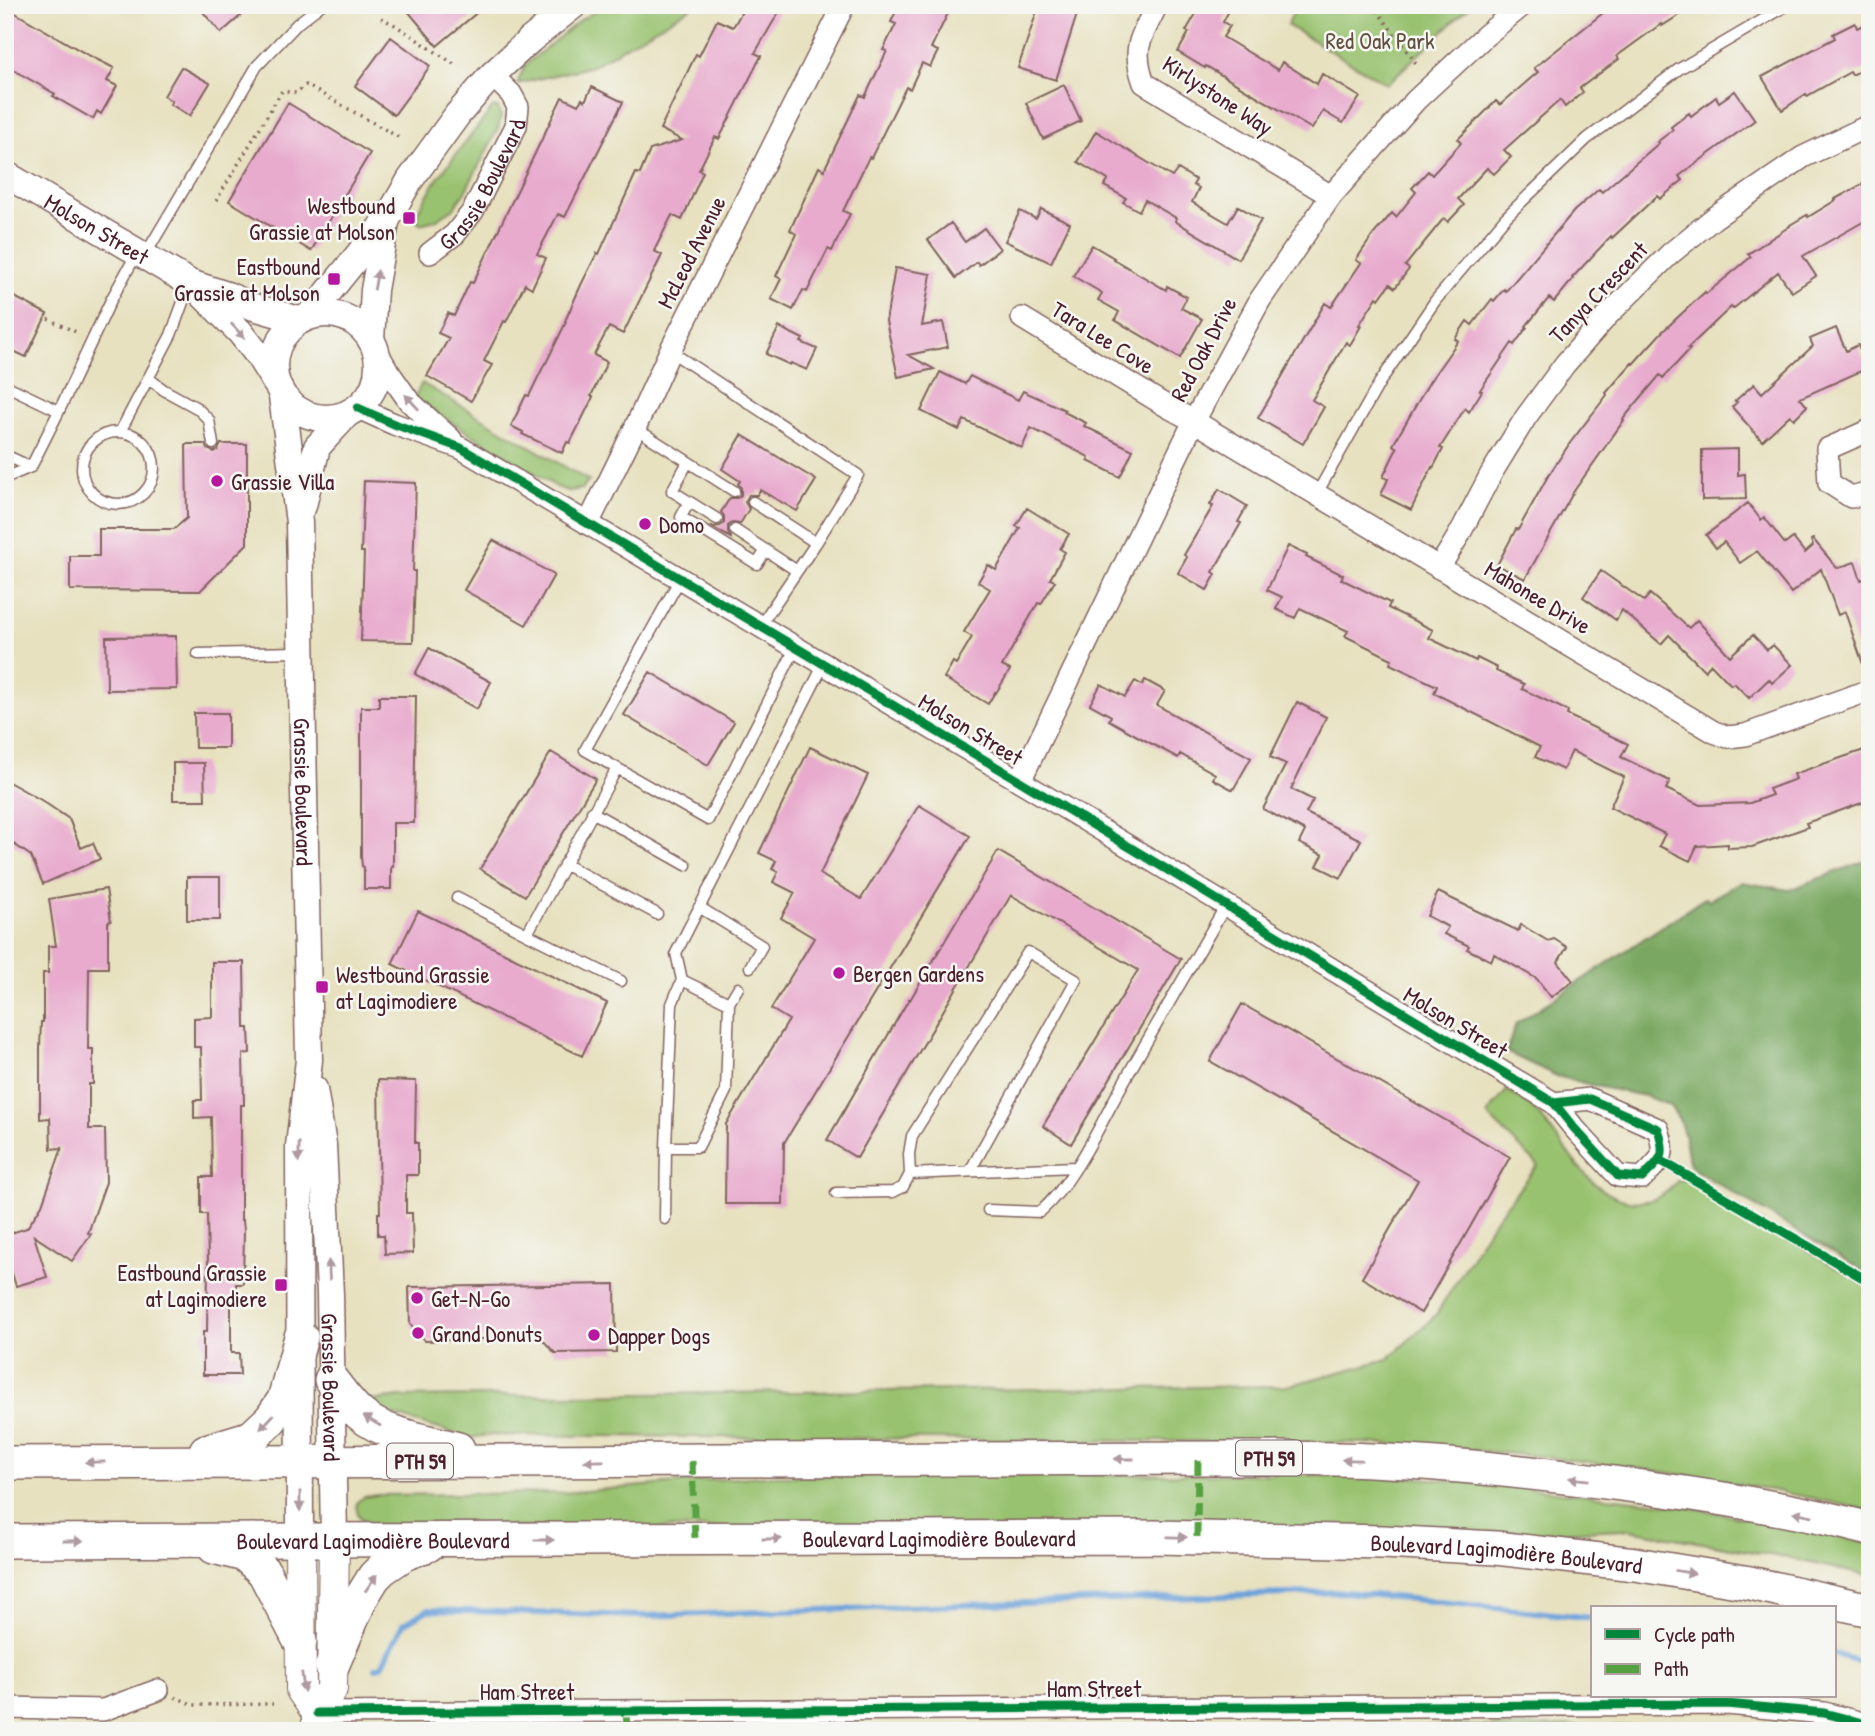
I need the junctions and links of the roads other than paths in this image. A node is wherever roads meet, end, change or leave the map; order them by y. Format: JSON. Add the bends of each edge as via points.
{"nodes":[{"id":1,"x":321,"y":5,"type":"edge"},
{"id":2,"x":574,"y":5,"type":"edge"},
{"id":3,"x":844,"y":5,"type":"edge"},
{"id":4,"x":1157,"y":5,"type":"edge"},
{"id":5,"x":1523,"y":5,"type":"edge"},
{"id":6,"x":1788,"y":5,"type":"edge"},
{"id":7,"x":492,"y":75,"type":"junction"},
{"id":8,"x":1870,"y":125,"type":"edge"},
{"id":9,"x":5,"y":174,"type":"edge"},
{"id":10,"x":1331,"y":196,"type":"junction"},
{"id":11,"x":386,"y":220,"type":"junction"},
{"id":12,"x":430,"y":253,"type":"dead end"},
{"id":13,"x":141,"y":255,"type":"junction"},
{"id":14,"x":190,"y":283,"type":"junction"},
{"id":15,"x":304,"y":318,"type":"junction"},
{"id":16,"x":1022,"y":318,"type":"dead end"},
{"id":17,"x":373,"y":344,"type":"junction"},
{"id":18,"x":670,"y":351,"type":"junction"},
{"id":19,"x":148,"y":378,"type":"junction"},
{"id":20,"x":5,"y":385,"type":"edge"},
{"id":21,"x":280,"y":391,"type":"junction"},
{"id":22,"x":59,"y":411,"type":"junction"},
{"id":23,"x":353,"y":411,"type":"junction"},
{"id":24,"x":1194,"y":421,"type":"junction"},
{"id":25,"x":635,"y":428,"type":"junction"},
{"id":26,"x":1870,"y":430,"type":"edge"},
{"id":27,"x":120,"y":432,"type":"junction"},
{"id":28,"x":213,"y":444,"type":"dead end"},
{"id":29,"x":461,"y":448,"type":"junction"},
{"id":30,"x":5,"y":455,"type":"edge"},
{"id":31,"x":688,"y":462,"type":"junction"},
{"id":32,"x":31,"y":467,"type":"junction"},
{"id":33,"x":5,"y":478,"type":"edge"},
{"id":34,"x":734,"y":491,"type":"dead end"},
{"id":35,"x":1870,"y":492,"type":"edge"},
{"id":36,"x":1316,"y":495,"type":"junction"},
{"id":37,"x":690,"y":502,"type":"junction"},
{"id":38,"x":753,"y":502,"type":"dead end"},
{"id":39,"x":717,"y":519,"type":"dead end"},
{"id":40,"x":299,"y":522,"type":"junction"},
{"id":41,"x":588,"y":524,"type":"junction"},
{"id":42,"x":736,"y":530,"type":"dead end"},
{"id":43,"x":816,"y":543,"type":"junction"},
{"id":44,"x":766,"y":550,"type":"junction"},
{"id":45,"x":1439,"y":568,"type":"junction"},
{"id":46,"x":797,"y":571,"type":"junction"},
{"id":47,"x":680,"y":579,"type":"junction"},
{"id":48,"x":760,"y":626,"type":"junction"},
{"id":49,"x":796,"y":648,"type":"junction"},
{"id":50,"x":301,"y":652,"type":"junction"},
{"id":51,"x":198,"y":654,"type":"dead end"},
{"id":52,"x":824,"y":664,"type":"junction"},
{"id":53,"x":1870,"y":690,"type":"edge"},
{"id":54,"x":617,"y":768,"type":"junction"},
{"id":55,"x":1020,"y":780,"type":"junction"},
{"id":56,"x":592,"y":812,"type":"junction"},
{"id":57,"x":564,"y":864,"type":"junction"},
{"id":58,"x":686,"y":865,"type":"dead end"},
{"id":59,"x":457,"y":898,"type":"dead end"},
{"id":60,"x":1226,"y":905,"type":"junction"},
{"id":61,"x":699,"y":907,"type":"junction"},
{"id":62,"x":657,"y":914,"type":"dead end"},
{"id":63,"x":527,"y":934,"type":"junction"},
{"id":64,"x":750,"y":967,"type":"dead end"},
{"id":65,"x":682,"y":980,"type":"junction"},
{"id":66,"x":621,"y":981,"type":"dead end"},
{"id":67,"x":738,"y":988,"type":"dead end"},
{"id":68,"x":729,"y":1003,"type":"junction"},
{"id":69,"x":309,"y":1060,"type":"junction"},
{"id":70,"x":1554,"y":1103,"type":"junction"},
{"id":71,"x":666,"y":1147,"type":"junction"},
{"id":72,"x":1075,"y":1167,"type":"junction"},
{"id":73,"x":970,"y":1171,"type":"junction"},
{"id":74,"x":910,"y":1174,"type":"junction"},
{"id":75,"x":836,"y":1193,"type":"dead end"},
{"id":76,"x":988,"y":1210,"type":"dead end"},
{"id":77,"x":665,"y":1219,"type":"dead end"},
{"id":78,"x":300,"y":1337,"type":"junction"},
{"id":79,"x":331,"y":1380,"type":"junction"},
{"id":80,"x":163,"y":1461,"type":"junction"},
{"id":81,"x":300,"y":1461,"type":"junction"},
{"id":82,"x":333,"y":1461,"type":"junction"},
{"id":83,"x":507,"y":1462,"type":"junction"},
{"id":84,"x":5,"y":1463,"type":"edge"},
{"id":85,"x":1870,"y":1529,"type":"edge"},
{"id":86,"x":334,"y":1540,"type":"junction"},
{"id":87,"x":5,"y":1541,"type":"edge"},
{"id":88,"x":152,"y":1541,"type":"junction"},
{"id":89,"x":300,"y":1541,"type":"junction"},
{"id":90,"x":452,"y":1541,"type":"junction"},
{"id":91,"x":1870,"y":1610,"type":"edge"},
{"id":92,"x":300,"y":1641,"type":"junction"},
{"id":93,"x":332,"y":1667,"type":"junction"},
{"id":94,"x":158,"y":1690,"type":"road end"},
{"id":95,"x":5,"y":1708,"type":"edge"},
{"id":96,"x":317,"y":1722,"type":"edge"},
{"id":97,"x":1870,"y":1725,"type":"edge"}],
"edges":[{"from":1,"to":13,"type":"lane","via":[[257,66]]},
{"from":2,"to":7,"type":"street","name":"Grassie Boulevard"},
{"from":3,"to":18,"type":"street","name":"McLeod Avenue"},
{"from":4,"to":10,"type":"street","name":"Kirlystone Way","via":[[1138,44],[1137,64],[1144,83]]},
{"from":5,"to":10,"type":"street","name":"Red Oak Drive","via":[[1416,100]]},
{"from":6,"to":36,"type":"lane","via":[[1679,69],[1587,139],[1506,218],[1434,301],[1380,382]]},
{"from":7,"to":11,"type":"street","name":"Grassie Boulevard","via":[[434,146]]},
{"from":7,"to":12,"type":"street","name":"Grassie Boulevard","via":[[518,107],[516,125],[473,211],[455,234]]},
{"from":8,"to":45,"type":"street","name":"Tanya Crescent","via":[[1803,157],[1714,218],[1608,315],[1526,417]]},
{"from":9,"to":13,"type":"street","name":"Molson Street"},
{"from":10,"to":24,"type":"street","name":"Red Oak Drive","via":[[1259,300]]},
{"from":11,"to":15,"type":"street","name":"Grassie Boulevard"},
{"from":17,"to":11,"type":"street","name":"Grassie Boulevard","one_way":true,"via":[[374,290]]},
{"from":13,"to":14,"type":"street","name":"Molson Street"},
{"from":13,"to":22,"type":"lane"},
{"from":14,"to":15,"type":"street","name":"Molson Street","via":[[254,307]]},
{"from":14,"to":19,"type":"lane"},
{"from":14,"to":21,"type":"street","name":"Molson Street","one_way":true,"via":[[240,332]]},
{"from":15,"to":17,"type":"street","via":[[327,313],[345,317],[360,326]]},
{"from":15,"to":21,"type":"street","via":[[282,336],[275,352],[273,369]]},
{"from":16,"to":24,"type":"street","name":"Tara Lee Cove"},
{"from":17,"to":23,"type":"street","via":[[377,379],[371,393]]},
{"from":29,"to":17,"type":"street","name":"Molson Street","one_way":true,"via":[[410,401]]},
{"from":18,"to":25,"type":"street","name":"McLeod Avenue"},
{"from":18,"to":43,"type":"lane","via":[[858,475]]},
{"from":19,"to":27,"type":"lane"},
{"from":19,"to":28,"type":"lane","via":[[209,420]]},
{"from":20,"to":22,"type":"lane"},
{"from":21,"to":23,"type":"street","via":[[299,411],[314,417],[331,418]]},
{"from":21,"to":40,"type":"street","name":"Grassie Boulevard"},
{"from":22,"to":32,"type":"lane"},
{"from":23,"to":29,"type":"street","name":"Molson Street"},
{"from":23,"to":40,"type":"street","name":"Grassie Boulevard","via":[[317,447]]},
{"from":24,"to":36,"type":"street","name":"Mahonee Drive"},
{"from":24,"to":55,"type":"street","name":"Red Oak Drive"},
{"from":25,"to":31,"type":"lane"},
{"from":25,"to":41,"type":"street","name":"McLeod Avenue"},
{"from":26,"to":35,"type":"street","via":[[1828,449],[1829,483],[1851,497]]},
{"from":27,"to":27,"type":"lane","via":[[99,437],[84,454],[81,466],[87,488],[115,505],[137,500],[146,492],[154,471],[149,449],[132,434]]},
{"from":29,"to":41,"type":"street","name":"Molson Street"},
{"from":30,"to":32,"type":"lane"},
{"from":31,"to":34,"type":"lane"},
{"from":31,"to":37,"type":"lane","via":[[672,491]]},
{"from":32,"to":33,"type":"lane"},
{"from":36,"to":45,"type":"street","name":"Mahonee Drive"},
{"from":37,"to":39,"type":"lane"},
{"from":37,"to":44,"type":"lane","via":[[681,517],[757,564]]},
{"from":38,"to":43,"type":"lane"},
{"from":40,"to":50,"type":"street","name":"Grassie Boulevard"},
{"from":41,"to":47,"type":"street","name":"Molson Street"},
{"from":42,"to":44,"type":"lane"},
{"from":43,"to":46,"type":"lane"},
{"from":44,"to":46,"type":"lane"},
{"from":45,"to":53,"type":"street","name":"Mahonee Drive","via":[[1728,737]]},
{"from":46,"to":48,"type":"lane"},
{"from":47,"to":48,"type":"street","name":"Molson Street"},
{"from":47,"to":54,"type":"lane","via":[[585,750]]},
{"from":48,"to":49,"type":"street","name":"Molson Street"},
{"from":49,"to":52,"type":"street","name":"Molson Street"},
{"from":49,"to":54,"type":"lane","via":[[708,820]]},
{"from":50,"to":51,"type":"lane"},
{"from":50,"to":69,"type":"street","name":"Grassie Boulevard"},
{"from":52,"to":55,"type":"street","name":"Molson Street"},
{"from":52,"to":61,"type":"lane"},
{"from":54,"to":56,"type":"lane"},
{"from":55,"to":60,"type":"street","name":"Molson Street"},
{"from":56,"to":57,"type":"lane"},
{"from":56,"to":58,"type":"lane"},
{"from":57,"to":62,"type":"lane"},
{"from":57,"to":63,"type":"lane"},
{"from":59,"to":63,"type":"lane"},
{"from":60,"to":70,"type":"street","name":"Molson Street"},
{"from":60,"to":72,"type":"lane"},
{"from":61,"to":64,"type":"lane","via":[[762,946]]},
{"from":61,"to":65,"type":"lane","via":[[676,953]]},
{"from":63,"to":66,"type":"lane"},
{"from":65,"to":68,"type":"lane"},
{"from":65,"to":71,"type":"lane","via":[[672,1004]]},
{"from":67,"to":68,"type":"lane"},
{"from":68,"to":71,"type":"lane","via":[[726,1091],[698,1147]]},
{"from":69,"to":78,"type":"street","name":"Grassie Boulevard","one_way":true,"via":[[299,1146]]},
{"from":79,"to":69,"type":"street","name":"Grassie Boulevard","one_way":true,"via":[[323,1145]]},
{"from":70,"to":70,"type":"street","name":"Molson Street","via":[[1618,1176],[1642,1178],[1660,1160],[1663,1145],[1658,1129],[1590,1099]]},
{"from":71,"to":77,"type":"lane"},
{"from":72,"to":73,"type":"lane"},
{"from":72,"to":76,"type":"lane","via":[[1040,1212]]},
{"from":73,"to":74,"type":"lane"},
{"from":73,"to":74,"type":"lane","via":[[1076,980],[1028,952],[912,1136]]},
{"from":74,"to":75,"type":"lane","via":[[903,1187],[893,1192]]},
{"from":78,"to":80,"type":"main road","one_way":true,"via":[[284,1400],[271,1419],[251,1437]]},
{"from":78,"to":81,"type":"street","name":"Grassie Boulevard"},
{"from":79,"to":82,"type":"street","name":"Grassie Boulevard"},
{"from":83,"to":79,"type":"main road","one_way":true,"via":[[383,1427],[359,1413]]},
{"from":80,"to":81,"type":"main road","number":"PTH 59"},
{"from":80,"to":84,"type":"main road","number":"PTH 59","one_way":true},
{"from":81,"to":82,"type":"main road","number":"PTH 59"},
{"from":81,"to":89,"type":"street","name":"Grassie Boulevard","one_way":true},
{"from":82,"to":83,"type":"main road","number":"PTH 59"},
{"from":82,"to":86,"type":"street","name":"Grassie Boulevard"},
{"from":85,"to":83,"type":"main road","number":"PTH 59","one_way":true,"via":[[1728,1499],[1638,1486],[1370,1460]]},
{"from":86,"to":89,"type":"main road","name":"Boulevard Lagimodière Boulevard"},
{"from":86,"to":90,"type":"main road","name":"Boulevard Lagimodière Boulevard"},
{"from":86,"to":93,"type":"main road","name":"Grassie Boulevard"},
{"from":87,"to":88,"type":"main road","name":"Boulevard Lagimodière Boulevard","one_way":true},
{"from":88,"to":89,"type":"main road","name":"Boulevard Lagimodière Boulevard"},
{"from":88,"to":92,"type":"main road","via":[[245,1555],[264,1572]]},
{"from":89,"to":92,"type":"main road","name":"Grassie Boulevard"},
{"from":90,"to":91,"type":"main road","name":"Boulevard Lagimodière Boulevard","one_way":true,"via":[[1156,1537],[1383,1542],[1496,1548],[1635,1564]]},
{"from":93,"to":90,"type":"main road","one_way":true,"via":[[366,1587],[382,1569],[404,1555]]},
{"from":92,"to":96,"type":"main road","name":"Grassie Boulevard","one_way":true,"via":[[301,1690]]},
{"from":93,"to":96,"type":"main road","name":"Grassie Boulevard","via":[[331,1689]]},
{"from":94,"to":95,"type":"street","via":[[103,1710]]},
{"from":96,"to":97,"type":"street","name":"Ham Street","via":[[1727,1704],[1824,1713]]}]}
